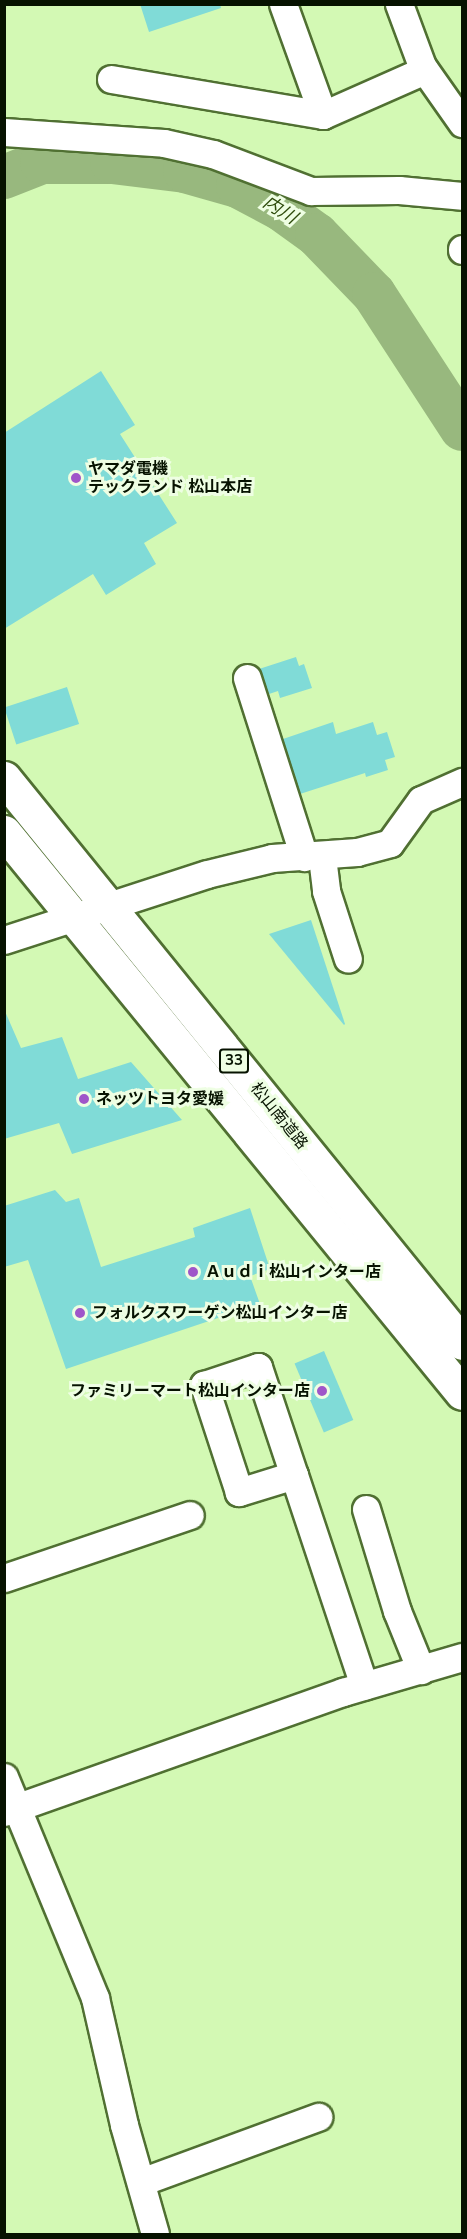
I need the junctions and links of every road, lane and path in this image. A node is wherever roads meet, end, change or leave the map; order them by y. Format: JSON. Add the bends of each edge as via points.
{"nodes":[{"id":1,"x":283,"y":4,"type":"edge"},
{"id":2,"x":399,"y":4,"type":"edge"},
{"id":3,"x":425,"y":70,"type":"junction"},
{"id":4,"x":111,"y":79,"type":"dead end"},
{"id":5,"x":323,"y":115,"type":"junction"},
{"id":6,"x":462,"y":123,"type":"edge"},
{"id":7,"x":4,"y":132,"type":"edge"},
{"id":8,"x":462,"y":196,"type":"edge"},
{"id":9,"x":247,"y":678,"type":"dead end"},
{"id":10,"x":4,"y":778,"type":"edge"},
{"id":11,"x":462,"y":782,"type":"edge"},
{"id":12,"x":4,"y":832,"type":"edge"},
{"id":13,"x":313,"y":857,"type":"junction"},
{"id":14,"x":108,"y":905,"type":"junction"},
{"id":15,"x":74,"y":918,"type":"junction"},
{"id":16,"x":4,"y":940,"type":"edge"},
{"id":17,"x":348,"y":959,"type":"dead end"},
{"id":18,"x":462,"y":1343,"type":"edge"},
{"id":19,"x":462,"y":1393,"type":"edge"},
{"id":20,"x":294,"y":1475,"type":"junction"},
{"id":21,"x":366,"y":1509,"type":"dead end"},
{"id":22,"x":190,"y":1515,"type":"dead end"},
{"id":23,"x":4,"y":1578,"type":"edge"},
{"id":24,"x":462,"y":1657,"type":"edge"},
{"id":25,"x":421,"y":1670,"type":"junction"},
{"id":26,"x":364,"y":1686,"type":"junction"},
{"id":27,"x":4,"y":1777,"type":"edge"},
{"id":28,"x":10,"y":1810,"type":"edge"},
{"id":29,"x":318,"y":2117,"type":"dead end"},
{"id":30,"x":141,"y":2182,"type":"junction"},
{"id":31,"x":155,"y":2235,"type":"edge"}],
"edges":[{"from":1,"to":5,"type":"street"},
{"from":2,"to":3,"type":"street"},
{"from":3,"to":5,"type":"street"},
{"from":3,"to":6,"type":"street"},
{"from":4,"to":5,"type":"street"},
{"from":7,"to":8,"type":"street","via":[[164,143],[213,154],[311,191],[399,190]]},
{"from":9,"to":13,"type":"street"},
{"from":10,"to":14,"type":"highway","name":"松山南道路","number":"33"},
{"from":11,"to":13,"type":"street","via":[[421,800],[390,843]]},
{"from":12,"to":15,"type":"highway","name":"松山南道路","number":"33"},
{"from":13,"to":14,"type":"street","via":[[272,858]]},
{"from":13,"to":17,"type":"street"},
{"from":14,"to":15,"type":"street"},
{"from":14,"to":18,"type":"highway","name":"松山南道路","number":"33"},
{"from":15,"to":16,"type":"street"},
{"from":15,"to":19,"type":"highway","name":"松山南道路","number":"33"},
{"from":20,"to":20,"type":"street","via":[[258,1367],[204,1385],[239,1492]]},
{"from":20,"to":26,"type":"street"},
{"from":21,"to":25,"type":"street","via":[[397,1611]]},
{"from":22,"to":23,"type":"street"},
{"from":24,"to":25,"type":"street"},
{"from":25,"to":26,"type":"street"},
{"from":26,"to":28,"type":"street"},
{"from":27,"to":28,"type":"street"},
{"from":28,"to":30,"type":"street","via":[[95,1998]]},
{"from":29,"to":30,"type":"street"},
{"from":30,"to":31,"type":"street"}]}
